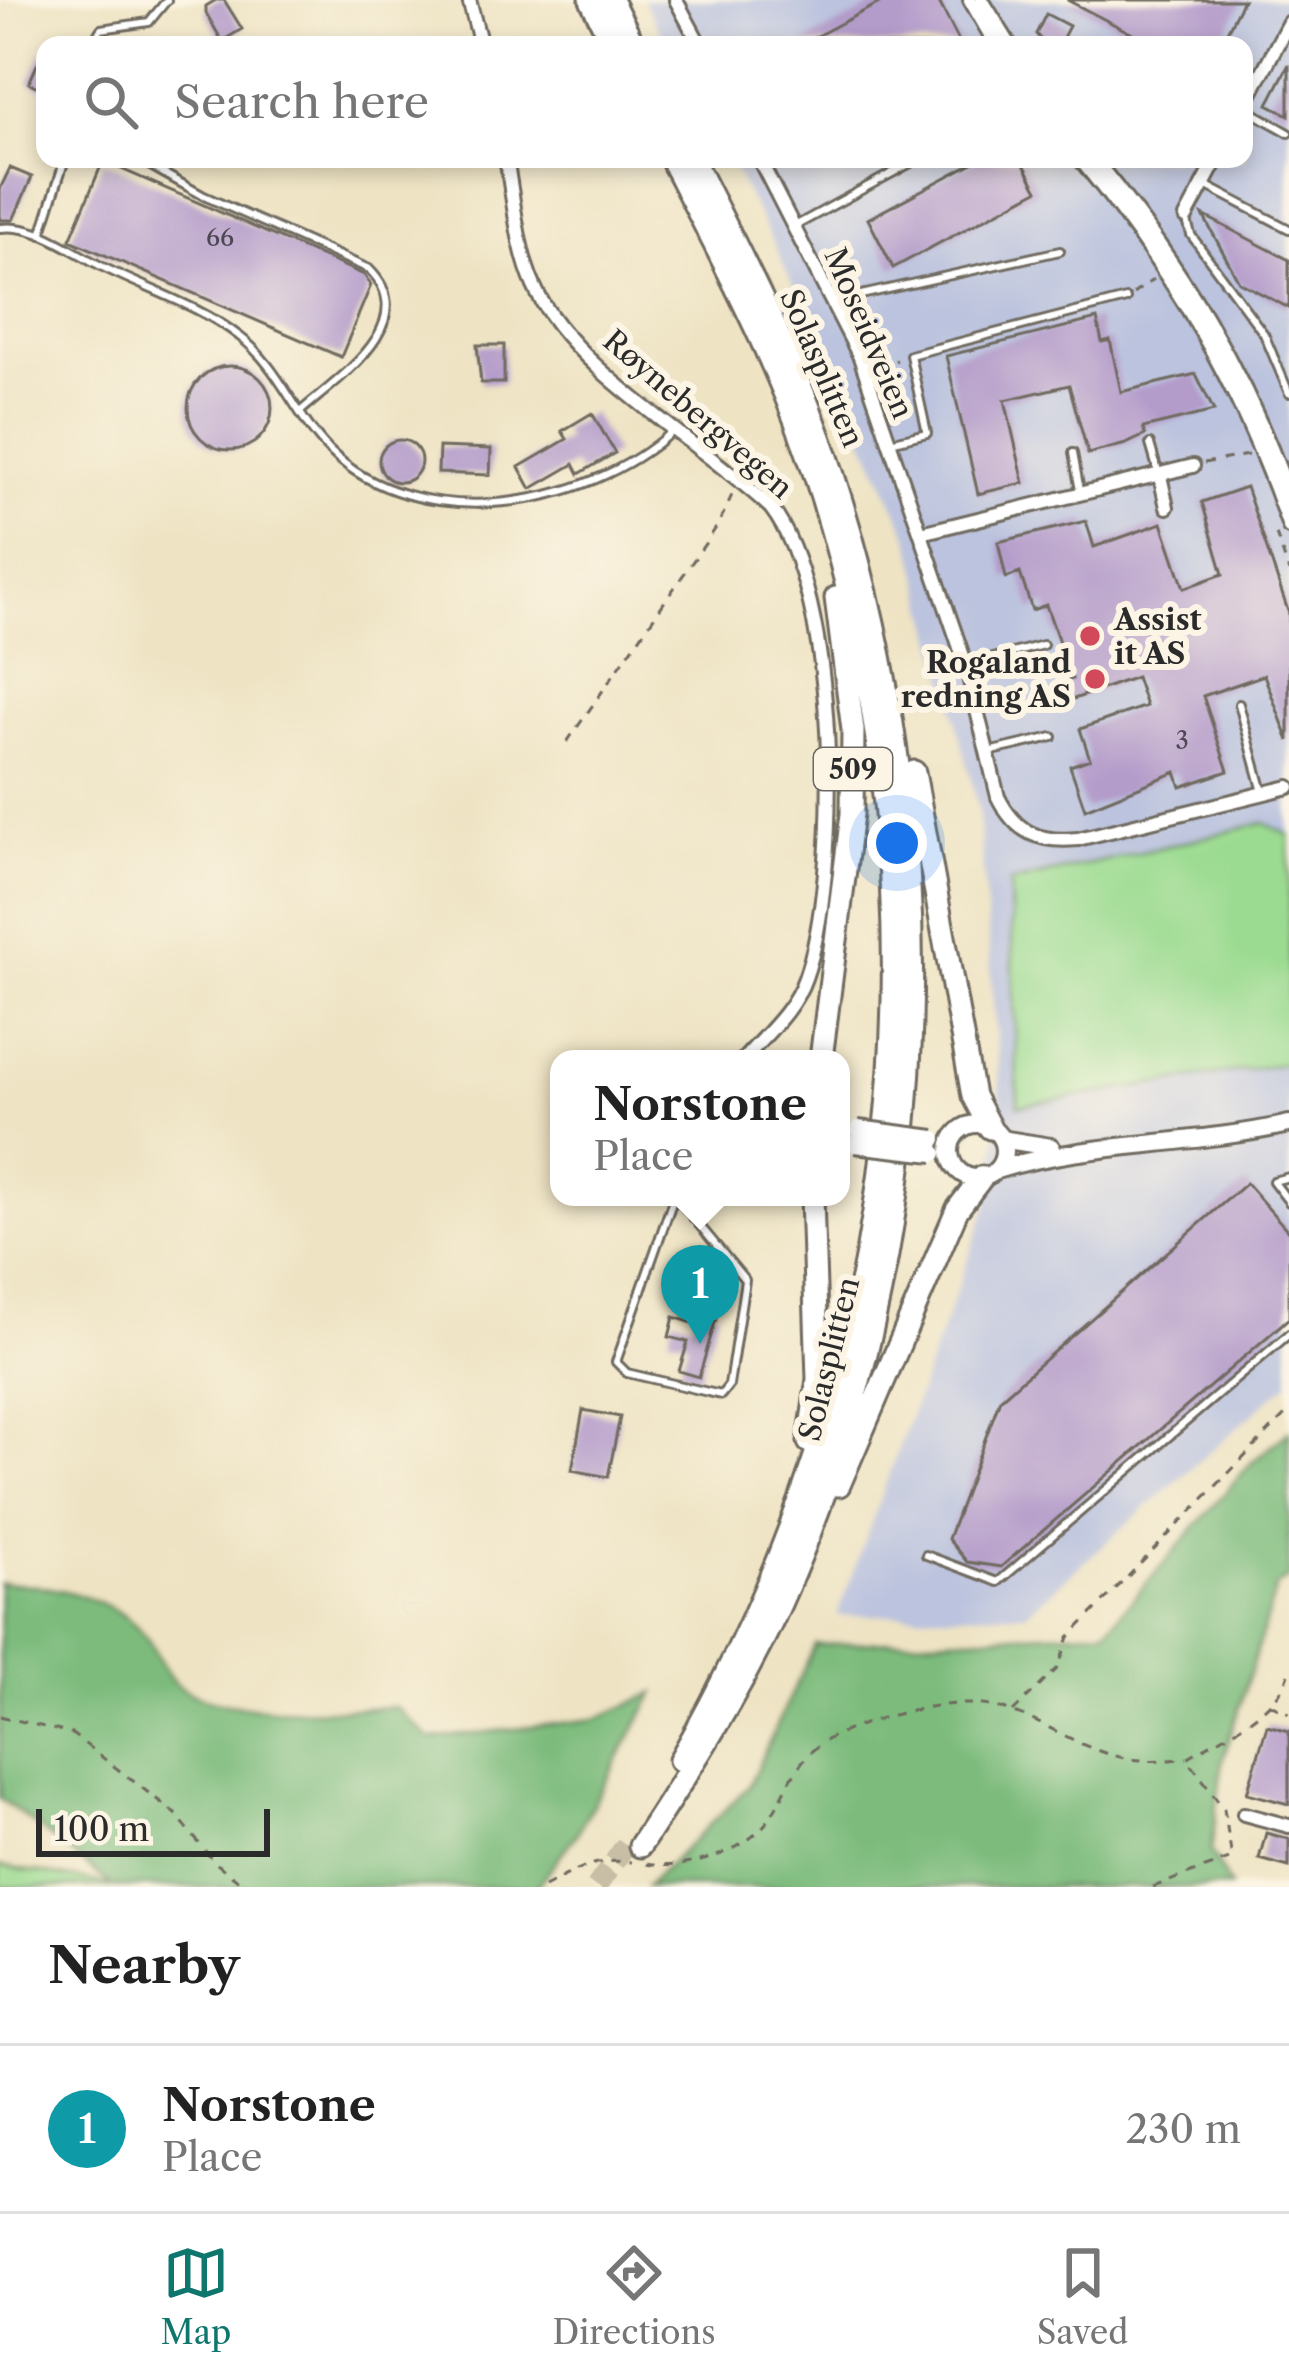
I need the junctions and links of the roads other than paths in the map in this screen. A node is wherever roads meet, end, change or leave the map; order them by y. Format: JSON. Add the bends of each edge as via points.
{"nodes":[{"id":1,"x":167,"y":0,"type":"edge"},
{"id":2,"x":469,"y":0,"type":"edge"},
{"id":3,"x":591,"y":0,"type":"edge"},
{"id":4,"x":611,"y":0,"type":"edge"},
{"id":5,"x":676,"y":0,"type":"edge"},
{"id":6,"x":970,"y":0,"type":"edge"},
{"id":7,"x":982,"y":0,"type":"edge"},
{"id":8,"x":1289,"y":22,"type":"edge"},
{"id":9,"x":96,"y":36,"type":"edge"},
{"id":10,"x":479,"y":36,"type":"edge"},
{"id":11,"x":609,"y":36,"type":"edge"},
{"id":12,"x":629,"y":36,"type":"edge"},
{"id":13,"x":695,"y":36,"type":"edge"},
{"id":14,"x":991,"y":36,"type":"edge"},
{"id":15,"x":1004,"y":36,"type":"edge"},
{"id":16,"x":1253,"y":90,"type":"edge"},
{"id":17,"x":1253,"y":112,"type":"edge"},
{"id":18,"x":1289,"y":133,"type":"edge"},
{"id":19,"x":62,"y":168,"type":"edge"},
{"id":20,"x":154,"y":168,"type":"edge"},
{"id":21,"x":508,"y":168,"type":"edge"},
{"id":22,"x":676,"y":168,"type":"edge"},
{"id":23,"x":696,"y":168,"type":"edge"},
{"id":24,"x":765,"y":168,"type":"edge"},
{"id":25,"x":901,"y":168,"type":"edge"},
{"id":26,"x":1087,"y":168,"type":"edge"},
{"id":27,"x":1101,"y":168,"type":"edge"},
{"id":28,"x":1211,"y":168,"type":"edge"},
{"id":29,"x":1203,"y":184,"type":"junction"},
{"id":30,"x":1186,"y":217,"type":"joint"},
{"id":31,"x":795,"y":226,"type":"junction"},
{"id":32,"x":0,"y":228,"type":"edge"},
{"id":33,"x":1289,"y":230,"type":"edge"},
{"id":34,"x":41,"y":235,"type":"junction"},
{"id":35,"x":1060,"y":251,"type":"dead end"},
{"id":36,"x":1126,"y":298,"type":"road end"},
{"id":37,"x":834,"y":301,"type":"junction"},
{"id":38,"x":1289,"y":393,"type":"edge"},
{"id":39,"x":302,"y":411,"type":"junction"},
{"id":40,"x":675,"y":429,"type":"junction"},
{"id":41,"x":890,"y":442,"type":"junction"},
{"id":42,"x":1150,"y":444,"type":"dead end"},
{"id":43,"x":1072,"y":453,"type":"dead end"},
{"id":44,"x":1193,"y":466,"type":"road end"},
{"id":45,"x":1160,"y":476,"type":"junction"},
{"id":46,"x":817,"y":479,"type":"junction"},
{"id":47,"x":1081,"y":494,"type":"junction"},
{"id":48,"x":1289,"y":495,"type":"edge"},
{"id":49,"x":1167,"y":508,"type":"dead end"},
{"id":50,"x":1283,"y":531,"type":"edge"},
{"id":51,"x":921,"y":533,"type":"junction"},
{"id":52,"x":1043,"y":645,"type":"dead end"},
{"id":53,"x":883,"y":657,"type":"junction"},
{"id":54,"x":966,"y":665,"type":"junction"},
{"id":55,"x":1239,"y":704,"type":"dead end"},
{"id":56,"x":1053,"y":737,"type":"dead end"},
{"id":57,"x":988,"y":752,"type":"junction"},
{"id":58,"x":1289,"y":787,"type":"edge"},
{"id":59,"x":1263,"y":792,"type":"junction"},
{"id":60,"x":752,"y":1050,"type":"edge"},
{"id":61,"x":822,"y":1050,"type":"edge"},
{"id":62,"x":1289,"y":1124,"type":"edge"},
{"id":63,"x":996,"y":1133,"type":"junction"},
{"id":64,"x":850,"y":1135,"type":"edge"},
{"id":65,"x":940,"y":1143,"type":"junction"},
{"id":66,"x":1136,"y":1149,"type":"junction"},
{"id":67,"x":989,"y":1173,"type":"junction"},
{"id":68,"x":1289,"y":1177,"type":"edge"},
{"id":69,"x":1289,"y":1202,"type":"edge"},
{"id":70,"x":672,"y":1206,"type":"edge"},
{"id":71,"x":683,"y":1206,"type":"edge"},
{"id":72,"x":813,"y":1206,"type":"edge"},
{"id":73,"x":1289,"y":1334,"type":"edge"},
{"id":74,"x":926,"y":1555,"type":"dead end"},
{"id":75,"x":772,"y":1597,"type":"junction"},
{"id":76,"x":1244,"y":1814,"type":"dead end"},
{"id":77,"x":1289,"y":1826,"type":"edge"},
{"id":78,"x":634,"y":1843,"type":"tunnel mouth"}],
"edges":[{"from":1,"to":9,"type":"lane","via":[[148,22]]},
{"from":2,"to":10,"type":"street"},
{"from":3,"to":11,"type":"highway"},
{"from":4,"to":12,"type":"highway"},
{"from":5,"to":13,"type":"street"},
{"from":6,"to":14,"type":"street"},
{"from":7,"to":15,"type":"street"},
{"from":8,"to":16,"type":"street"},
{"from":17,"to":18,"type":"lane"},
{"from":19,"to":34,"type":"lane"},
{"from":20,"to":39,"type":"lane","via":[[382,281],[377,341]]},
{"from":21,"to":40,"type":"street","name":"Røynebergvegen","via":[[530,278],[545,306],[597,364]]},
{"from":22,"to":46,"type":"highway","name":"Solasplitten","number":"509","via":[[762,341]]},
{"from":23,"to":53,"type":"highway","name":"Solasplitten","number":"509","via":[[812,416]]},
{"from":24,"to":31,"type":"street","name":"Moseidveien"},
{"from":25,"to":31,"type":"lane"},
{"from":26,"to":50,"type":"street","via":[[1148,245],[1222,362],[1262,449]]},
{"from":27,"to":48,"type":"street","via":[[1203,305]]},
{"from":28,"to":29,"type":"street"},
{"from":29,"to":30,"type":"street"},
{"from":29,"to":33,"type":"lane"},
{"from":30,"to":38,"type":"lane","via":[[1264,334]]},
{"from":31,"to":37,"type":"street","name":"Moseidveien"},
{"from":32,"to":34,"type":"lane"},
{"from":34,"to":39,"type":"lane","via":[[238,334]]},
{"from":35,"to":37,"type":"lane"},
{"from":36,"to":41,"type":"lane","via":[[910,355],[927,433]]},
{"from":37,"to":41,"type":"street","name":"Moseidveien"},
{"from":39,"to":40,"type":"lane","via":[[328,449],[364,476],[410,497],[501,502],[586,485]]},
{"from":40,"to":60,"type":"street","name":"Røynebergvegen","via":[[771,508],[796,551],[821,666],[825,848],[810,963],[793,1002]]},
{"from":41,"to":51,"type":"street","name":"Moseidveien"},
{"from":42,"to":45,"type":"lane"},
{"from":43,"to":47,"type":"lane"},
{"from":44,"to":45,"type":"street"},
{"from":45,"to":47,"type":"street"},
{"from":45,"to":49,"type":"street"},
{"from":46,"to":61,"type":"highway","number":"509","via":[[853,767]]},
{"from":46,"to":75,"type":"highway","name":"Solasplitten","number":"509","via":[[877,729],[894,893],[895,1026],[882,1175],[854,1326]]},
{"from":47,"to":51,"type":"street"},
{"from":51,"to":54,"type":"street","name":"Moseidveien"},
{"from":52,"to":54,"type":"lane"},
{"from":53,"to":63,"type":"highway","number":"509","via":[[905,726],[973,1096]]},
{"from":53,"to":75,"type":"highway","name":"Solasplitten","number":"509","via":[[913,893],[900,1157],[866,1348],[832,1469]]},
{"from":54,"to":57,"type":"street","name":"Moseidveien"},
{"from":55,"to":59,"type":"lane"},
{"from":56,"to":57,"type":"lane"},
{"from":57,"to":59,"type":"street","name":"Moseidveien","via":[[1008,818],[1043,840],[1078,839]]},
{"from":58,"to":59,"type":"street","name":"Moseidveien"},
{"from":62,"to":66,"type":"street"},
{"from":63,"to":65,"type":"street","via":[[966,1126]]},
{"from":63,"to":66,"type":"street","via":[[1039,1148]]},
{"from":63,"to":67,"type":"street","via":[[1004,1155]]},
{"from":64,"to":65,"type":"street","bridge":true},
{"from":65,"to":67,"type":"street","via":[[964,1174]]},
{"from":66,"to":67,"type":"street","via":[[1041,1156]]},
{"from":67,"to":75,"type":"highway","number":"509","via":[[957,1210],[823,1522]]},
{"from":68,"to":69,"type":"lane","via":[[1273,1181]]},
{"from":70,"to":71,"type":"lane","via":[[616,1363],[627,1373],[721,1395],[745,1280]]},
{"from":72,"to":75,"type":"highway","number":"509","via":[[814,1419]]},
{"from":73,"to":74,"type":"lane","via":[[998,1582]]},
{"from":75,"to":78,"type":"highway","name":"Solasplitten","number":"509","via":[[708,1741]]},
{"from":76,"to":77,"type":"street"}]}
